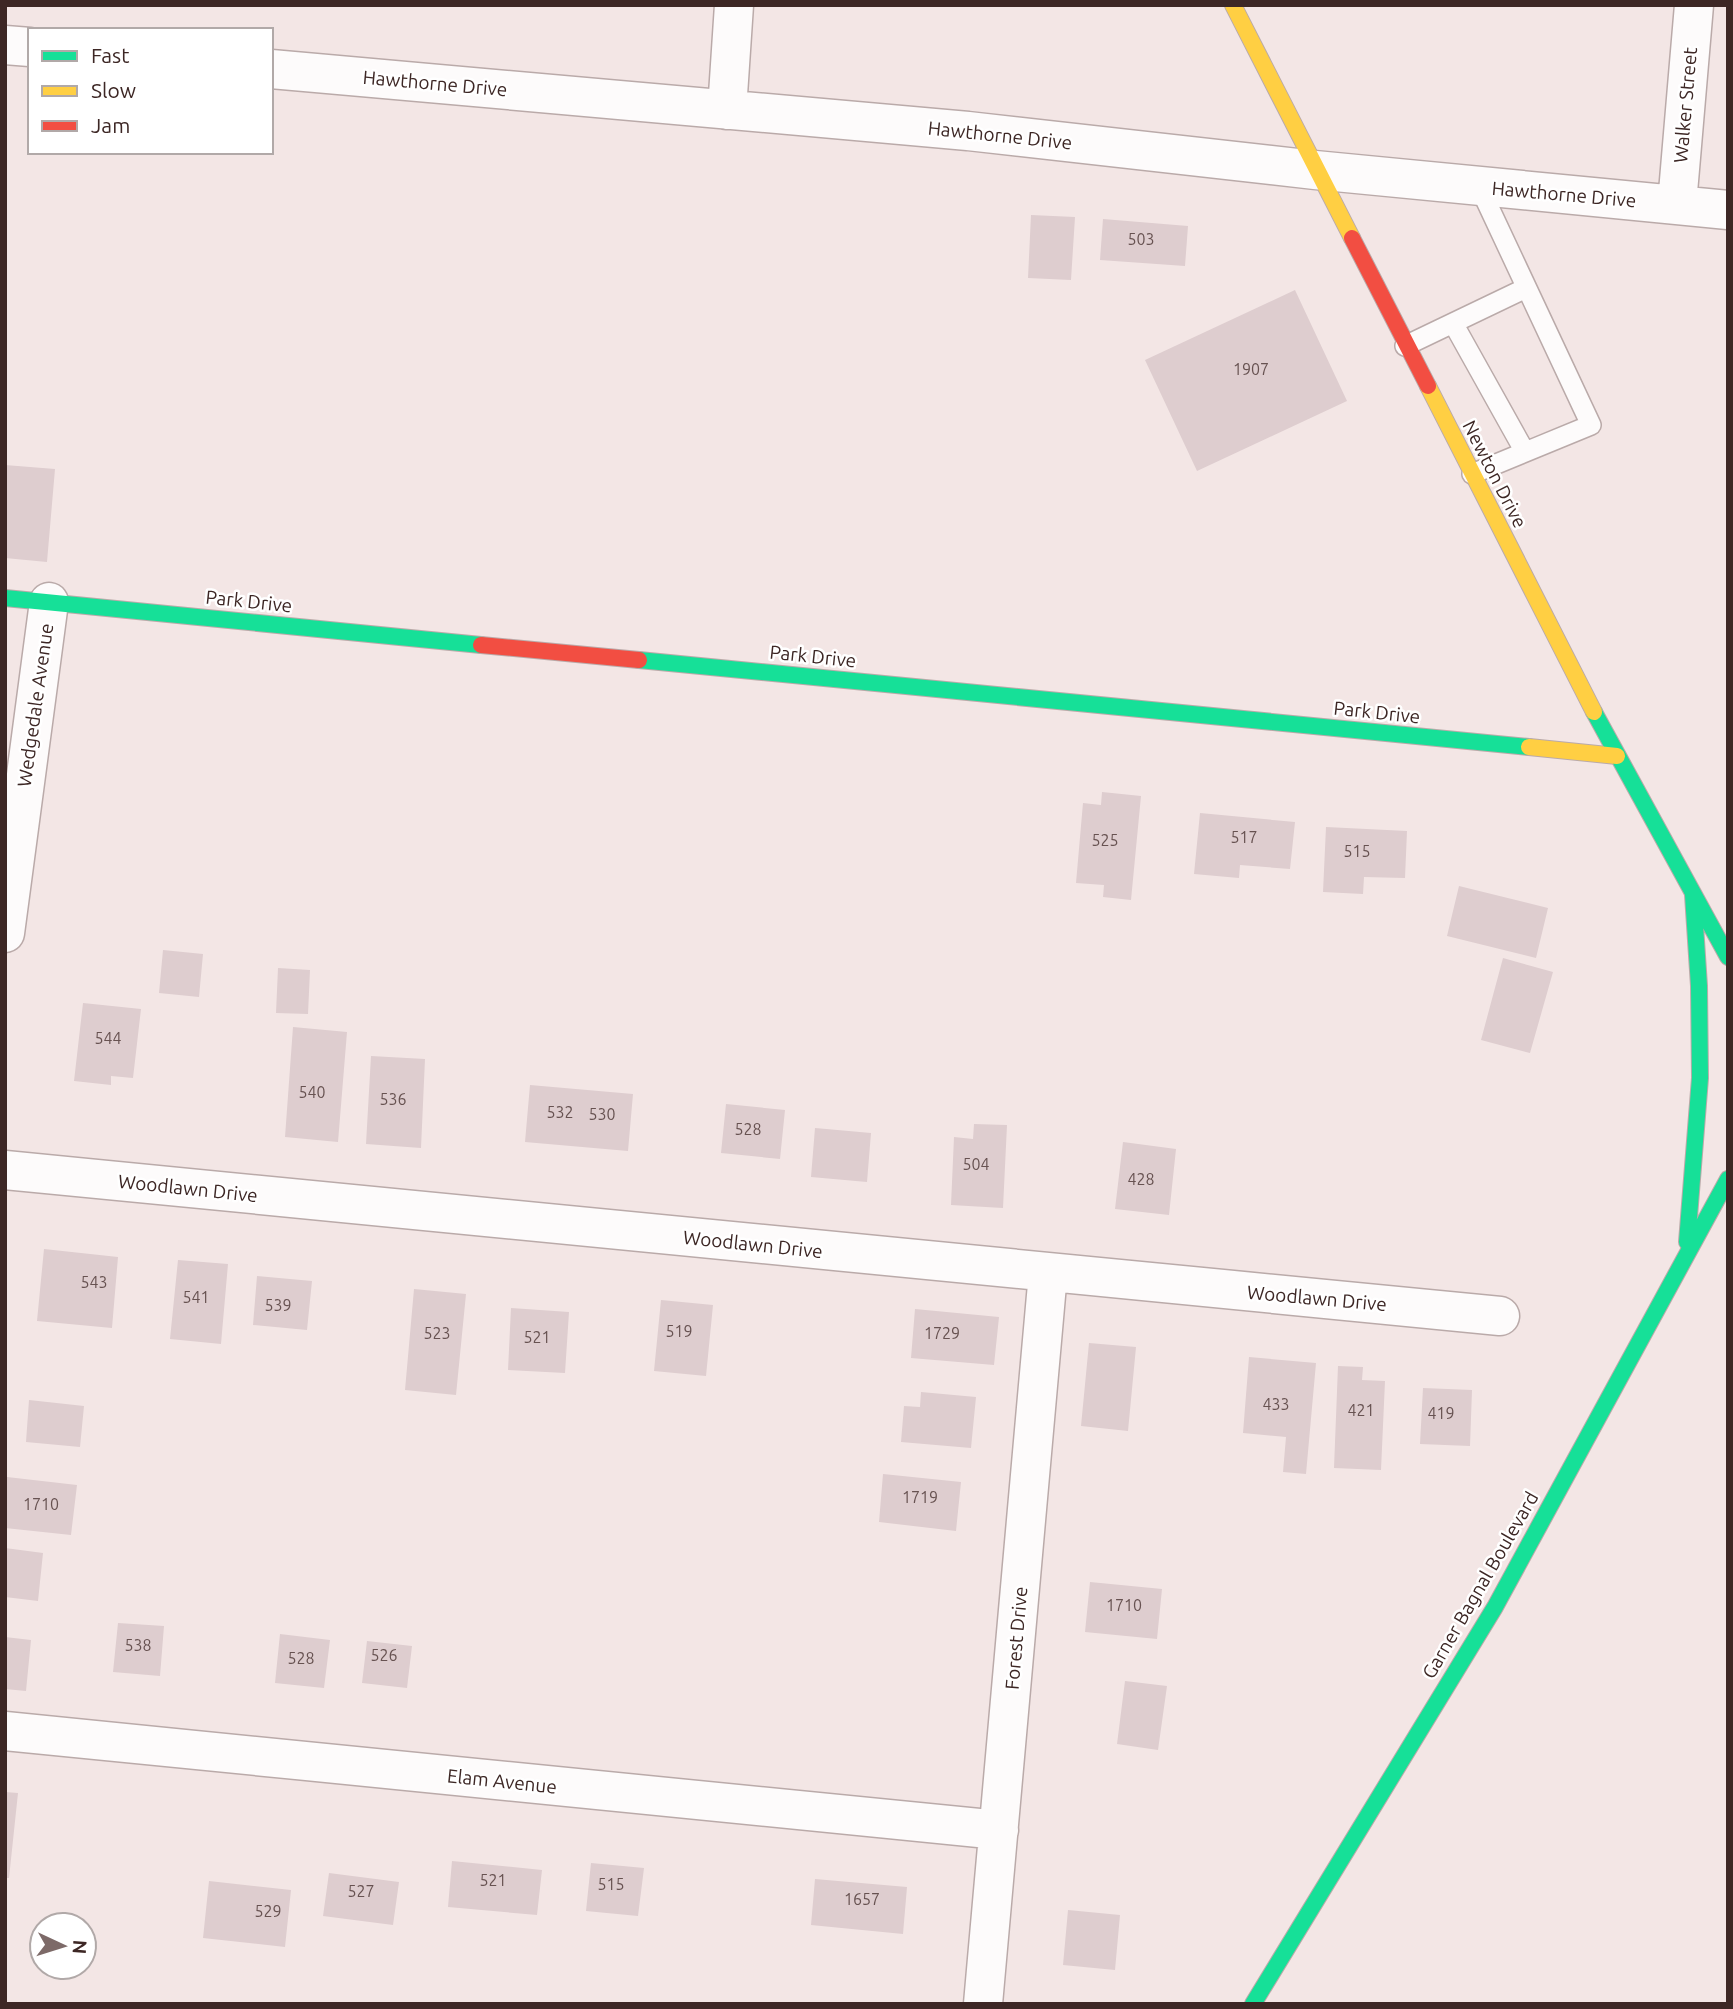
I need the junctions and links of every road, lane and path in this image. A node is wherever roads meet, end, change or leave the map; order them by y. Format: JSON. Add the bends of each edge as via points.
{"nodes":[{"id":1,"x":734,"y":5,"type":"edge"},
{"id":2,"x":1233,"y":5,"type":"edge"},
{"id":3,"x":1694,"y":5,"type":"edge"},
{"id":4,"x":5,"y":45,"type":"edge"},
{"id":5,"x":28,"y":47,"type":"edge"},
{"id":6,"x":273,"y":69,"type":"edge"},
{"id":7,"x":727,"y":110,"type":"junction"},
{"id":8,"x":1315,"y":170,"type":"junction"},
{"id":9,"x":1479,"y":186,"type":"junction"},
{"id":10,"x":1676,"y":204,"type":"junction"},
{"id":11,"x":1728,"y":210,"type":"edge"},
{"id":12,"x":1526,"y":288,"type":"junction"},
{"id":13,"x":1453,"y":323,"type":"junction"},
{"id":14,"x":1405,"y":346,"type":"junction"},
{"id":15,"x":1525,"y":452,"type":"junction"},
{"id":16,"x":1472,"y":474,"type":"junction"},
{"id":17,"x":5,"y":598,"type":"edge"},
{"id":18,"x":49,"y":603,"type":"junction"},
{"id":19,"x":1617,"y":756,"type":"junction"},
{"id":20,"x":1693,"y":895,"type":"junction"},
{"id":21,"x":5,"y":933,"type":"edge"},
{"id":22,"x":1728,"y":957,"type":"edge"},
{"id":23,"x":5,"y":1170,"type":"edge"},
{"id":24,"x":1728,"y":1179,"type":"edge"},
{"id":25,"x":1686,"y":1255,"type":"junction"},
{"id":26,"x":1048,"y":1273,"type":"junction"},
{"id":27,"x":1500,"y":1316,"type":"dead end"},
{"id":28,"x":5,"y":1731,"type":"edge"},
{"id":29,"x":999,"y":1830,"type":"junction"},
{"id":30,"x":983,"y":2004,"type":"edge"},
{"id":31,"x":1253,"y":2004,"type":"edge"}],
"edges":[{"from":1,"to":7,"type":"street"},
{"from":2,"to":8,"type":"main road","name":"Newton Drive"},
{"from":3,"to":10,"type":"street","name":"Walker Street"},
{"from":4,"to":5,"type":"street"},
{"from":6,"to":7,"type":"street","name":"Hawthorne Drive"},
{"from":7,"to":8,"type":"street","name":"Hawthorne Drive","via":[[968,131]]},
{"from":8,"to":9,"type":"street","name":"Hawthorne Drive"},
{"from":8,"to":14,"type":"main road","name":"Newton Drive"},
{"from":9,"to":10,"type":"street","name":"Hawthorne Drive"},
{"from":9,"to":12,"type":"lane"},
{"from":10,"to":11,"type":"street","name":"Hawthorne Drive"},
{"from":12,"to":13,"type":"lane"},
{"from":12,"to":15,"type":"lane","via":[[1591,425]]},
{"from":13,"to":14,"type":"lane"},
{"from":13,"to":15,"type":"lane"},
{"from":14,"to":16,"type":"main road","name":"Newton Drive"},
{"from":15,"to":16,"type":"lane"},
{"from":16,"to":19,"type":"main road","name":"Newton Drive"},
{"from":17,"to":18,"type":"main road","name":"Park Drive"},
{"from":18,"to":19,"type":"main road","name":"Park Drive"},
{"from":18,"to":21,"type":"street","name":"Wedgedale Avenue"},
{"from":19,"to":20,"type":"main road","name":"Newton Drive"},
{"from":20,"to":22,"type":"main road","name":"Newton Drive"},
{"from":20,"to":25,"type":"main road","via":[[1700,1078]]},
{"from":23,"to":26,"type":"street","name":"Woodlawn Drive"},
{"from":24,"to":25,"type":"main road","name":"Garner Bagnal Boulevard"},
{"from":25,"to":31,"type":"main road","name":"Garner Bagnal Boulevard","via":[[1495,1606]]},
{"from":26,"to":27,"type":"street","name":"Woodlawn Drive"},
{"from":26,"to":29,"type":"street","name":"Forest Drive"},
{"from":28,"to":29,"type":"street","name":"Elam Avenue"},
{"from":29,"to":30,"type":"street","name":"Forest Drive"}]}
